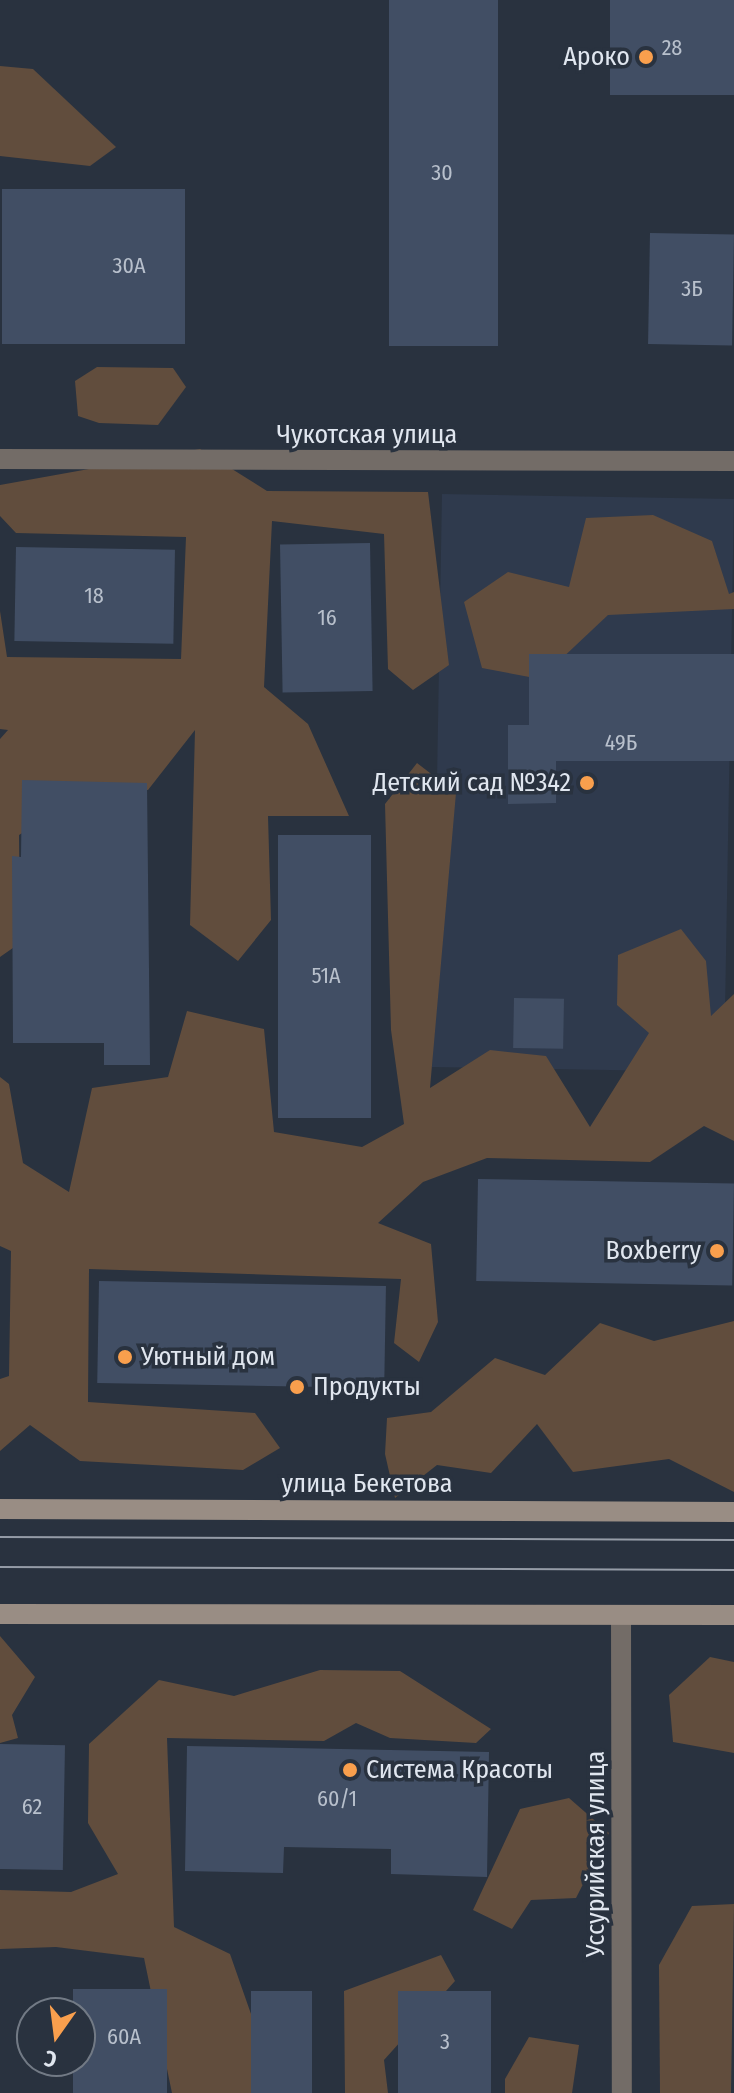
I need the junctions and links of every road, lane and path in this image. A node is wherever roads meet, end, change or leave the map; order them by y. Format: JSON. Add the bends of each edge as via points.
{"nodes":[{"id":1,"x":0,"y":459,"type":"edge"},
{"id":2,"x":734,"y":461,"type":"edge"},
{"id":3,"x":0,"y":1509,"type":"edge"},
{"id":4,"x":734,"y":1512,"type":"edge"},
{"id":5,"x":0,"y":1614,"type":"edge"},
{"id":6,"x":621,"y":1615,"type":"junction"},
{"id":7,"x":734,"y":1615,"type":"edge"},
{"id":8,"x":622,"y":2093,"type":"edge"}],
"edges":[{"from":1,"to":2,"type":"street","name":"Чукотская улица"},
{"from":3,"to":4,"type":"main road","name":"улица Бекетова"},
{"from":5,"to":6,"type":"main road"},
{"from":6,"to":7,"type":"main road"},
{"from":6,"to":8,"type":"street","name":"Уссурийская улица"}]}
